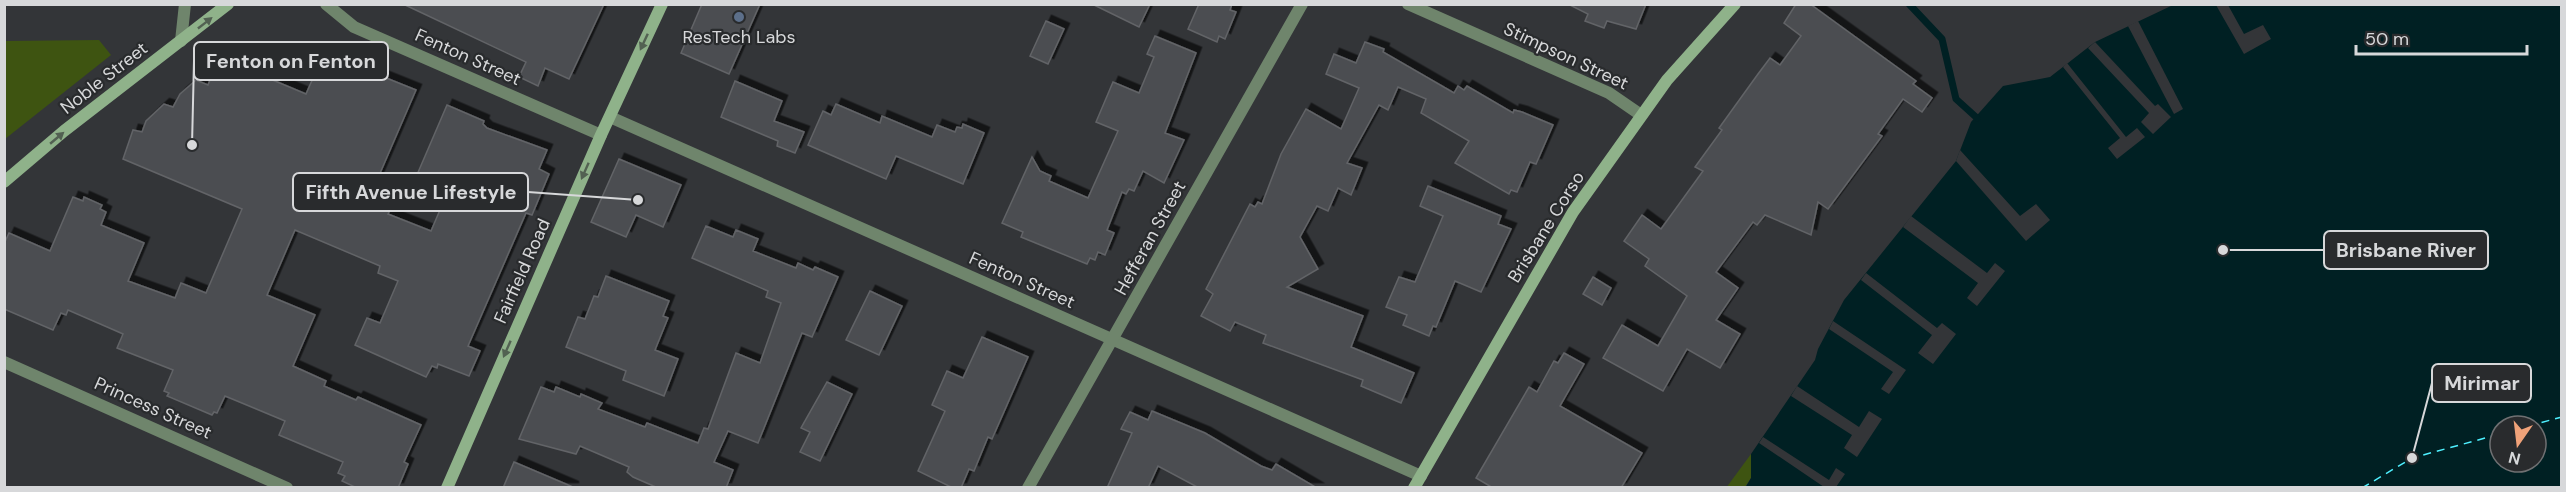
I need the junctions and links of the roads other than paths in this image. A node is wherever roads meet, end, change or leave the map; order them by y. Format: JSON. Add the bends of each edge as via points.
{"nodes":[{"id":1,"x":185,"y":4,"type":"edge"},
{"id":2,"x":228,"y":4,"type":"edge"},
{"id":3,"x":326,"y":4,"type":"edge"},
{"id":4,"x":662,"y":4,"type":"edge"},
{"id":5,"x":1302,"y":4,"type":"edge"},
{"id":6,"x":1408,"y":4,"type":"edge"},
{"id":7,"x":1734,"y":4,"type":"edge"},
{"id":8,"x":182,"y":40,"type":"junction"},
{"id":9,"x":1641,"y":115,"type":"junction"},
{"id":10,"x":610,"y":117,"type":"junction"},
{"id":11,"x":601,"y":135,"type":"junction"},
{"id":12,"x":4,"y":182,"type":"edge"},
{"id":13,"x":1113,"y":340,"type":"junction"},
{"id":14,"x":4,"y":362,"type":"edge"},
{"id":15,"x":1421,"y":476,"type":"junction"},
{"id":16,"x":287,"y":488,"type":"edge"},
{"id":17,"x":447,"y":488,"type":"edge"},
{"id":18,"x":1028,"y":488,"type":"edge"},
{"id":19,"x":1414,"y":488,"type":"edge"}],
"edges":[{"from":1,"to":8,"type":"street"},
{"from":8,"to":2,"type":"main road","name":"Noble Street","one_way":true},
{"from":3,"to":11,"type":"street","name":"Fenton Street","via":[[354,27]]},
{"from":4,"to":10,"type":"main road","name":"Fairfield Road","one_way":true},
{"from":5,"to":13,"type":"street","name":"Hefferan Street"},
{"from":6,"to":9,"type":"street","name":"Stimpson Street","via":[[1609,93]]},
{"from":7,"to":9,"type":"main road","name":"Brisbane Corso"},
{"from":12,"to":8,"type":"main road","name":"Noble Street","one_way":true},
{"from":9,"to":15,"type":"main road","name":"Brisbane Corso","via":[[1573,212]]},
{"from":10,"to":11,"type":"main road","name":"Fairfield Road"},
{"from":10,"to":13,"type":"street","name":"Fenton Street"},
{"from":11,"to":17,"type":"main road","name":"Fairfield Road","one_way":true},
{"from":13,"to":15,"type":"street","name":"Fenton Street"},
{"from":13,"to":18,"type":"street","name":"Hefferan Street"},
{"from":14,"to":16,"type":"street","name":"Princess Street"},
{"from":15,"to":19,"type":"main road","name":"Brisbane Corso"}]}
